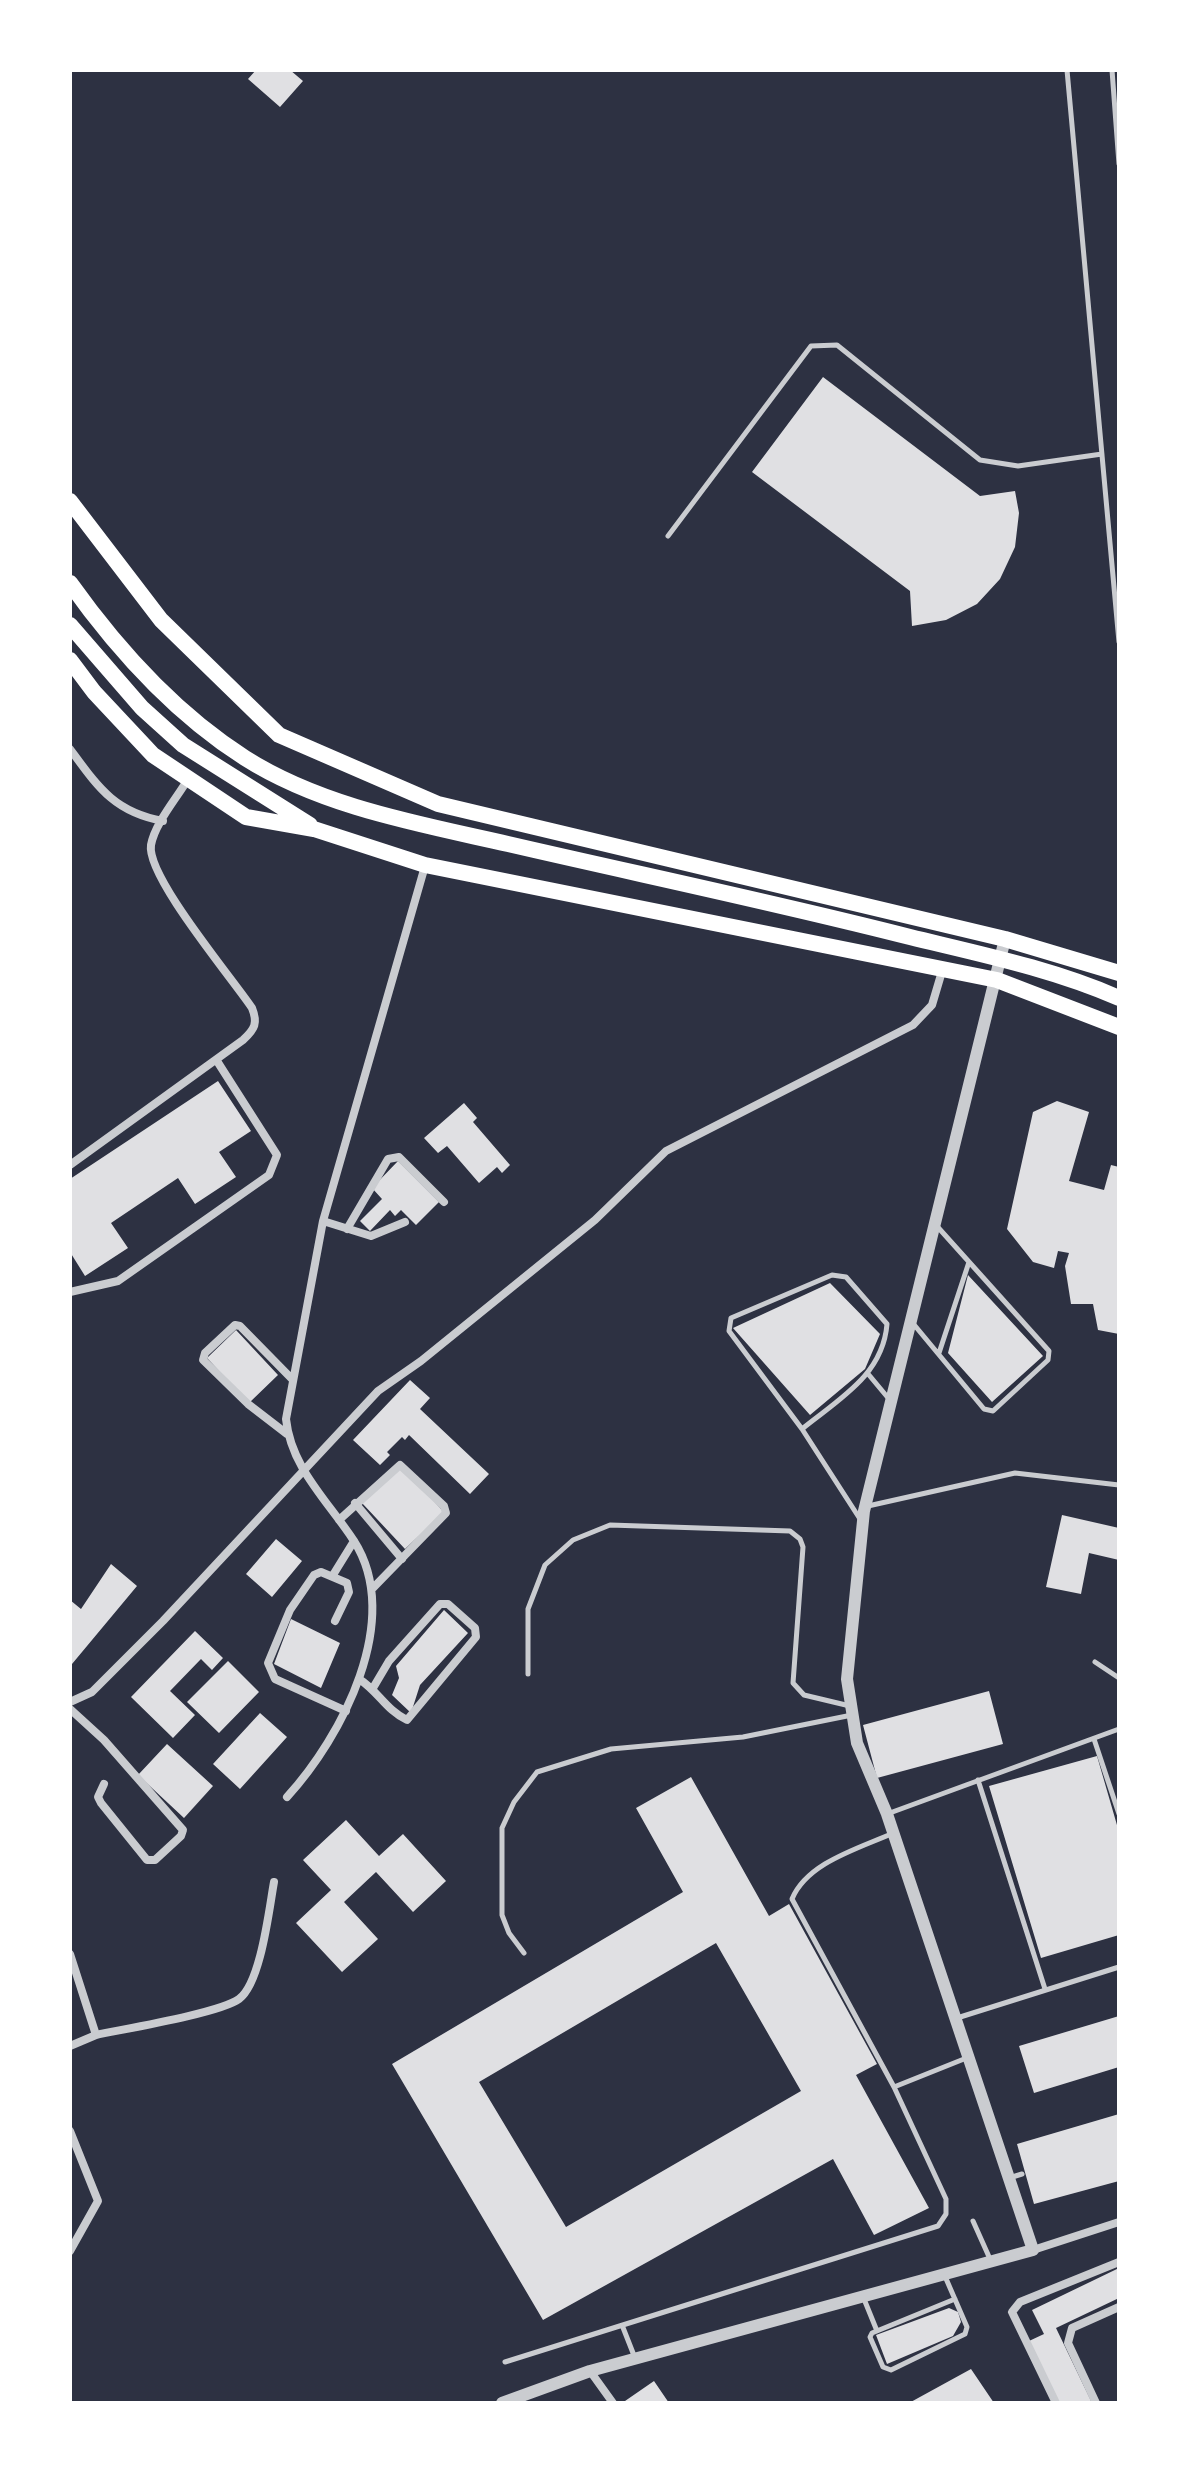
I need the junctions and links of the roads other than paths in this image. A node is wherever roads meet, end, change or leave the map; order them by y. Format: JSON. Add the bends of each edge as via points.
{"nodes":[{"id":1,"x":1067,"y":70,"type":"edge"},
{"id":2,"x":1112,"y":70,"type":"edge"},
{"id":3,"x":1119,"y":164,"type":"edge"},
{"id":4,"x":1102,"y":454,"type":"junction"},
{"id":5,"x":70,"y":501,"type":"edge"},
{"id":6,"x":668,"y":536,"type":"dead end"},
{"id":7,"x":70,"y":583,"type":"edge"},
{"id":8,"x":70,"y":625,"type":"edge"},
{"id":9,"x":1119,"y":642,"type":"edge"},
{"id":10,"x":70,"y":660,"type":"edge"},
{"id":11,"x":70,"y":749,"type":"edge"},
{"id":12,"x":188,"y":779,"type":"junction"},
{"id":13,"x":163,"y":821,"type":"junction"},
{"id":14,"x":314,"y":829,"type":"junction"},
{"id":15,"x":425,"y":865,"type":"junction"},
{"id":16,"x":1005,"y":939,"type":"junction"},
{"id":17,"x":943,"y":968,"type":"junction"},
{"id":18,"x":1119,"y":973,"type":"edge"},
{"id":19,"x":997,"y":980,"type":"junction"},
{"id":20,"x":1119,"y":998,"type":"edge"},
{"id":21,"x":1119,"y":1027,"type":"edge"},
{"id":22,"x":217,"y":1061,"type":"junction"},
{"id":23,"x":70,"y":1165,"type":"edge"},
{"id":24,"x":444,"y":1202,"type":"dead end"},
{"id":25,"x":323,"y":1221,"type":"junction"},
{"id":26,"x":405,"y":1222,"type":"dead end"},
{"id":27,"x":935,"y":1223,"type":"junction"},
{"id":28,"x":347,"y":1229,"type":"junction"},
{"id":29,"x":969,"y":1262,"type":"junction"},
{"id":30,"x":70,"y":1292,"type":"edge"},
{"id":31,"x":911,"y":1321,"type":"junction"},
{"id":32,"x":938,"y":1354,"type":"junction"},
{"id":33,"x":869,"y":1375,"type":"junction"},
{"id":34,"x":292,"y":1379,"type":"junction"},
{"id":35,"x":891,"y":1401,"type":"junction"},
{"id":36,"x":802,"y":1429,"type":"junction"},
{"id":37,"x":287,"y":1434,"type":"junction"},
{"id":38,"x":302,"y":1469,"type":"junction"},
{"id":39,"x":1119,"y":1485,"type":"edge"},
{"id":40,"x":355,"y":1503,"type":"junction"},
{"id":41,"x":865,"y":1506,"type":"junction"},
{"id":42,"x":339,"y":1520,"type":"junction"},
{"id":43,"x":863,"y":1523,"type":"junction"},
{"id":44,"x":354,"y":1541,"type":"junction"},
{"id":45,"x":402,"y":1559,"type":"junction"},
{"id":46,"x":333,"y":1575,"type":"junction"},
{"id":47,"x":373,"y":1588,"type":"junction"},
{"id":48,"x":335,"y":1621,"type":"dead end"},
{"id":49,"x":1095,"y":1662,"type":"dead end"},
{"id":50,"x":528,"y":1674,"type":"dead end"},
{"id":51,"x":1119,"y":1678,"type":"edge"},
{"id":52,"x":359,"y":1679,"type":"junction"},
{"id":53,"x":373,"y":1688,"type":"junction"},
{"id":54,"x":70,"y":1702,"type":"edge"},
{"id":55,"x":70,"y":1709,"type":"edge"},
{"id":56,"x":852,"y":1710,"type":"junction"},
{"id":57,"x":346,"y":1711,"type":"junction"},
{"id":58,"x":1119,"y":1729,"type":"edge"},
{"id":59,"x":1094,"y":1739,"type":"junction"},
{"id":60,"x":978,"y":1780,"type":"junction"},
{"id":61,"x":104,"y":1784,"type":"dead end"},
{"id":62,"x":287,"y":1797,"type":"dead end"},
{"id":63,"x":887,"y":1814,"type":"junction"},
{"id":64,"x":1119,"y":1814,"type":"edge"},
{"id":65,"x":891,"y":1834,"type":"junction"},
{"id":66,"x":274,"y":1882,"type":"dead end"},
{"id":67,"x":524,"y":1953,"type":"dead end"},
{"id":68,"x":70,"y":1954,"type":"edge"},
{"id":69,"x":1119,"y":1967,"type":"edge"},
{"id":70,"x":1045,"y":1989,"type":"junction"},
{"id":71,"x":957,"y":2018,"type":"junction"},
{"id":72,"x":96,"y":2035,"type":"junction"},
{"id":73,"x":70,"y":2046,"type":"edge"},
{"id":74,"x":970,"y":2057,"type":"junction"},
{"id":75,"x":894,"y":2087,"type":"junction"},
{"id":76,"x":70,"y":2131,"type":"edge"},
{"id":77,"x":72,"y":2142,"type":"edge"},
{"id":78,"x":1022,"y":2174,"type":"dead end"},
{"id":79,"x":1008,"y":2178,"type":"junction"},
{"id":80,"x":973,"y":2221,"type":"dead end"},
{"id":81,"x":1119,"y":2222,"type":"edge"},
{"id":82,"x":1033,"y":2250,"type":"junction"},
{"id":83,"x":70,"y":2251,"type":"edge"},
{"id":84,"x":990,"y":2260,"type":"junction"},
{"id":85,"x":1119,"y":2262,"type":"edge"},
{"id":86,"x":944,"y":2273,"type":"junction"},
{"id":87,"x":862,"y":2296,"type":"junction"},
{"id":88,"x":955,"y":2299,"type":"junction"},
{"id":89,"x":1119,"y":2307,"type":"edge"},
{"id":90,"x":622,"y":2325,"type":"junction"},
{"id":91,"x":877,"y":2331,"type":"junction"},
{"id":92,"x":635,"y":2359,"type":"junction"},
{"id":93,"x":505,"y":2362,"type":"dead end"},
{"id":94,"x":590,"y":2371,"type":"junction"},
{"id":95,"x":502,"y":2403,"type":"edge"},
{"id":96,"x":613,"y":2403,"type":"edge"},
{"id":97,"x":1056,"y":2403,"type":"edge"},
{"id":98,"x":1096,"y":2403,"type":"edge"}],
"edges":[{"from":1,"to":4,"type":"lane"},
{"from":2,"to":3,"type":"lane"},
{"from":4,"to":6,"type":"lane","via":[[1018,466],[980,460],[837,345],[817,343]]},
{"from":4,"to":9,"type":"lane"},
{"from":5,"to":16,"type":"highway","via":[[161,620],[279,735],[438,804]]},
{"from":7,"to":20,"type":"highway","via":[[161,690],[199,725],[246,759],[296,784],[383,815],[873,927],[1020,964]]},
{"from":8,"to":14,"type":"highway","via":[[142,708],[183,745]]},
{"from":10,"to":12,"type":"highway","via":[[153,755]]},
{"from":11,"to":13,"type":"street","via":[[104,795],[141,817]]},
{"from":12,"to":13,"type":"street"},
{"from":12,"to":14,"type":"highway","via":[[246,817]]},
{"from":13,"to":22,"type":"street","via":[[151,845],[153,865],[257,1021],[254,1031]]},
{"from":14,"to":15,"type":"highway"},
{"from":15,"to":17,"type":"highway"},
{"from":15,"to":25,"type":"street"},
{"from":16,"to":18,"type":"highway"},
{"from":16,"to":19,"type":"street"},
{"from":17,"to":19,"type":"highway"},
{"from":17,"to":38,"type":"street","via":[[932,1005],[913,1025],[666,1151],[595,1220],[378,1391]]},
{"from":19,"to":21,"type":"highway"},
{"from":19,"to":27,"type":"street"},
{"from":22,"to":23,"type":"street"},
{"from":22,"to":30,"type":"street","via":[[277,1155],[269,1175],[118,1281]]},
{"from":24,"to":28,"type":"street","via":[[394,1157]]},
{"from":25,"to":28,"type":"street"},
{"from":25,"to":34,"type":"street"},
{"from":26,"to":28,"type":"street","via":[[371,1236]]},
{"from":27,"to":29,"type":"lane"},
{"from":27,"to":31,"type":"street"},
{"from":29,"to":32,"type":"lane"},
{"from":29,"to":32,"type":"lane","via":[[1049,1351],[1048,1360],[993,1411],[984,1409]]},
{"from":31,"to":32,"type":"lane"},
{"from":31,"to":35,"type":"street"},
{"from":33,"to":35,"type":"lane"},
{"from":33,"to":36,"type":"lane"},
{"from":33,"to":36,"type":"lane","via":[[886,1342],[887,1324],[846,1277],[832,1275],[731,1318],[729,1331]]},
{"from":34,"to":37,"type":"street"},
{"from":34,"to":37,"type":"street","via":[[240,1326],[235,1325],[203,1360]]},
{"from":35,"to":41,"type":"street"},
{"from":36,"to":43,"type":"lane"},
{"from":37,"to":38,"type":"street"},
{"from":38,"to":42,"type":"street"},
{"from":38,"to":54,"type":"street","via":[[163,1621],[92,1692]]},
{"from":39,"to":41,"type":"lane","via":[[1015,1473]]},
{"from":40,"to":42,"type":"street"},
{"from":40,"to":45,"type":"street"},
{"from":40,"to":45,"type":"street","via":[[400,1465],[444,1506],[446,1513]]},
{"from":41,"to":43,"type":"street"},
{"from":42,"to":44,"type":"street"},
{"from":43,"to":56,"type":"street","via":[[847,1679]]},
{"from":44,"to":46,"type":"street"},
{"from":44,"to":47,"type":"street"},
{"from":45,"to":47,"type":"street"},
{"from":46,"to":48,"type":"street","via":[[347,1583],[349,1592]]},
{"from":46,"to":57,"type":"street","via":[[321,1572],[309,1579],[268,1663],[275,1679]]},
{"from":47,"to":52,"type":"street"},
{"from":49,"to":51,"type":"lane"},
{"from":50,"to":56,"type":"lane","via":[[528,1609],[545,1565],[573,1540],[610,1525],[790,1531],[803,1547],[793,1683],[804,1695]]},
{"from":52,"to":53,"type":"street"},
{"from":52,"to":57,"type":"street"},
{"from":53,"to":53,"type":"street","via":[[392,1713],[407,1720],[476,1637],[475,1628],[448,1604],[440,1604],[389,1661]]},
{"from":55,"to":61,"type":"street","via":[[183,1830],[181,1836],[155,1860],[147,1860],[101,1803]]},
{"from":56,"to":63,"type":"street","via":[[857,1743]]},
{"from":56,"to":67,"type":"lane","via":[[743,1737],[611,1749],[537,1772],[502,1828],[502,1915]]},
{"from":57,"to":62,"type":"street","via":[[316,1765]]},
{"from":58,"to":59,"type":"lane"},
{"from":59,"to":60,"type":"lane"},
{"from":59,"to":64,"type":"lane"},
{"from":60,"to":63,"type":"lane"},
{"from":60,"to":70,"type":"lane"},
{"from":63,"to":65,"type":"street"},
{"from":65,"to":71,"type":"street"},
{"from":65,"to":75,"type":"lane","via":[[814,1872],[799,1884],[792,1899]]},
{"from":66,"to":72,"type":"street","via":[[255,1971],[239,1999]]},
{"from":68,"to":72,"type":"street"},
{"from":69,"to":70,"type":"lane"},
{"from":70,"to":71,"type":"lane"},
{"from":71,"to":74,"type":"street"},
{"from":72,"to":73,"type":"street"},
{"from":74,"to":75,"type":"lane"},
{"from":74,"to":79,"type":"street"},
{"from":75,"to":90,"type":"lane","via":[[946,2199],[946,2214],[938,2226]]},
{"from":76,"to":77,"type":"street"},
{"from":77,"to":83,"type":"street","via":[[98,2201]]},
{"from":78,"to":79,"type":"lane"},
{"from":79,"to":82,"type":"street"},
{"from":80,"to":84,"type":"lane"},
{"from":81,"to":82,"type":"street"},
{"from":82,"to":84,"type":"street"},
{"from":84,"to":86,"type":"street"},
{"from":85,"to":97,"type":"street","via":[[1020,2302],[1012,2312]]},
{"from":86,"to":87,"type":"street"},
{"from":86,"to":88,"type":"lane"},
{"from":87,"to":91,"type":"lane"},
{"from":87,"to":92,"type":"street"},
{"from":88,"to":91,"type":"lane"},
{"from":88,"to":91,"type":"lane","via":[[965,2334],[891,2370],[883,2367],[870,2337]]},
{"from":89,"to":98,"type":"street","via":[[1068,2334]]},
{"from":90,"to":92,"type":"lane"},
{"from":90,"to":93,"type":"lane"},
{"from":92,"to":94,"type":"street"},
{"from":94,"to":95,"type":"street"},
{"from":94,"to":96,"type":"street"}]}
